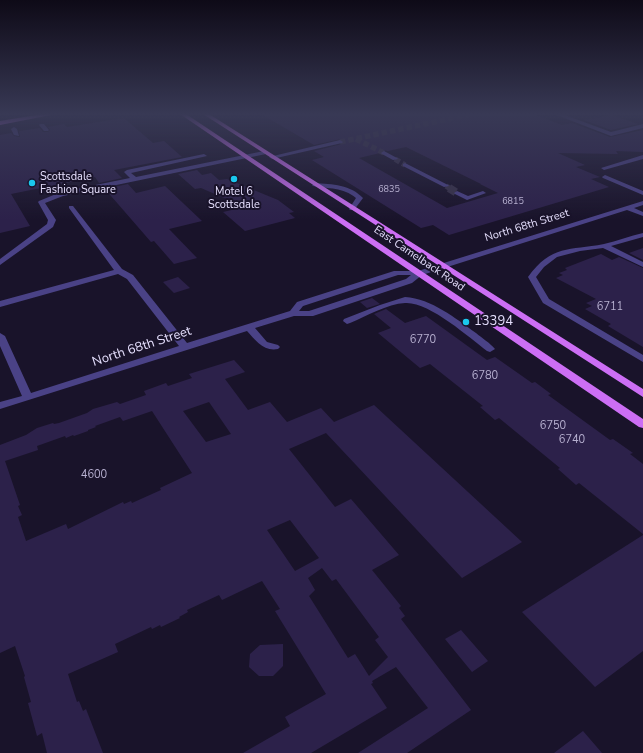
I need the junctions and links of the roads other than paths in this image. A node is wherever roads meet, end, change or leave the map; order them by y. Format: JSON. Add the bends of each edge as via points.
{"nodes":[{"id":1,"x":233,"y":149,"type":"edge"},
{"id":2,"x":258,"y":149,"type":"edge"},
{"id":3,"x":308,"y":149,"type":"edge"},
{"id":4,"x":264,"y":153,"type":"junction"},
{"id":5,"x":384,"y":153,"type":"tunnel mouth"},
{"id":6,"x":204,"y":156,"type":"dead end"},
{"id":7,"x":245,"y":157,"type":"junction"},
{"id":8,"x":272,"y":157,"type":"junction"},
{"id":9,"x":643,"y":157,"type":"edge"},
{"id":10,"x":395,"y":159,"type":"tunnel mouth"},
{"id":11,"x":218,"y":162,"type":"junction"},
{"id":12,"x":405,"y":164,"type":"tunnel mouth"},
{"id":13,"x":224,"y":168,"type":"dead end"},
{"id":14,"x":604,"y":168,"type":"dead end"},
{"id":15,"x":605,"y":177,"type":"dead end"},
{"id":16,"x":134,"y":179,"type":"junction"},
{"id":17,"x":315,"y":185,"type":"junction"},
{"id":18,"x":446,"y":186,"type":"tunnel mouth"},
{"id":19,"x":86,"y":188,"type":"junction"},
{"id":20,"x":458,"y":192,"type":"tunnel mouth"},
{"id":21,"x":483,"y":193,"type":"dead end"},
{"id":22,"x":643,"y":193,"type":"edge"},
{"id":23,"x":92,"y":196,"type":"dead end"},
{"id":24,"x":643,"y":203,"type":"edge"},
{"id":25,"x":71,"y":208,"type":"dead end"},
{"id":26,"x":628,"y":208,"type":"junction"},
{"id":27,"x":352,"y":209,"type":"junction"},
{"id":28,"x":643,"y":214,"type":"edge"},
{"id":29,"x":643,"y":235,"type":"edge"},
{"id":30,"x":604,"y":246,"type":"junction"},
{"id":31,"x":0,"y":263,"type":"edge"},
{"id":32,"x":643,"y":265,"type":"edge"},
{"id":33,"x":442,"y":266,"type":"junction"},
{"id":34,"x":118,"y":272,"type":"junction"},
{"id":35,"x":419,"y":273,"type":"junction"},
{"id":36,"x":0,"y":304,"type":"edge"},
{"id":37,"x":293,"y":313,"type":"junction"},
{"id":38,"x":347,"y":321,"type":"dead end"},
{"id":39,"x":249,"y":327,"type":"junction"},
{"id":40,"x":0,"y":336,"type":"edge"},
{"id":41,"x":185,"y":347,"type":"junction"},
{"id":42,"x":275,"y":347,"type":"dead end"},
{"id":43,"x":490,"y":349,"type":"dead end"},
{"id":44,"x":643,"y":359,"type":"edge"},
{"id":45,"x":643,"y":394,"type":"edge"},
{"id":46,"x":28,"y":398,"type":"junction"},
{"id":47,"x":1,"y":403,"type":"edge"},
{"id":48,"x":643,"y":424,"type":"edge"}],
"edges":[{"from":1,"to":7,"type":"main road","name":"East Camelback Road"},
{"from":2,"to":4,"type":"main road","name":"East Camelback Road"},
{"from":3,"to":8,"type":"street"},
{"from":4,"to":7,"type":"street"},
{"from":4,"to":8,"type":"main road","name":"East Camelback Road"},
{"from":5,"to":10,"type":"street"},
{"from":6,"to":16,"type":"street","via":[[127,172]]},
{"from":7,"to":11,"type":"street"},
{"from":7,"to":35,"type":"main road","name":"East Camelback Road"},
{"from":8,"to":17,"type":"main road","name":"East Camelback Road"},
{"from":9,"to":14,"type":"street"},
{"from":11,"to":13,"type":"street"},
{"from":11,"to":16,"type":"street"},
{"from":12,"to":18,"type":"street"},
{"from":15,"to":22,"type":"street"},
{"from":16,"to":19,"type":"street"},
{"from":17,"to":27,"type":"main road","name":"East Camelback Road"},
{"from":17,"to":27,"type":"street","via":[[345,188],[356,194],[360,198]]},
{"from":19,"to":23,"type":"street"},
{"from":19,"to":31,"type":"street","via":[[41,202],[52,220],[50,225]]},
{"from":20,"to":21,"type":"street","via":[[467,198]]},
{"from":24,"to":26,"type":"street","name":"North 68th Street"},
{"from":25,"to":34,"type":"street"},
{"from":26,"to":28,"type":"street"},
{"from":26,"to":33,"type":"street","name":"North 68th Street"},
{"from":27,"to":33,"type":"main road","name":"East Camelback Road"},
{"from":29,"to":30,"type":"street"},
{"from":30,"to":32,"type":"street"},
{"from":30,"to":44,"type":"street","via":[[554,255],[541,265],[532,277],[546,301]]},
{"from":33,"to":35,"type":"street","name":"North 68th Street"},
{"from":33,"to":45,"type":"main road","name":"East Camelback Road"},
{"from":34,"to":36,"type":"street"},
{"from":34,"to":41,"type":"street","via":[[130,276]]},
{"from":35,"to":37,"type":"street","name":"North 68th Street","via":[[409,281],[310,314]]},
{"from":35,"to":37,"type":"street","name":"North 68th Street","via":[[390,275],[300,304]]},
{"from":35,"to":48,"type":"main road","name":"East Camelback Road"},
{"from":37,"to":39,"type":"street","name":"North 68th Street"},
{"from":38,"to":43,"type":"street","via":[[399,302],[412,300],[431,307]]},
{"from":39,"to":41,"type":"street","name":"North 68th Street"},
{"from":39,"to":42,"type":"street","via":[[264,344]]},
{"from":40,"to":46,"type":"street"},
{"from":41,"to":46,"type":"street","name":"North 68th Street"},
{"from":46,"to":47,"type":"street","name":"North 68th Street"}]}
